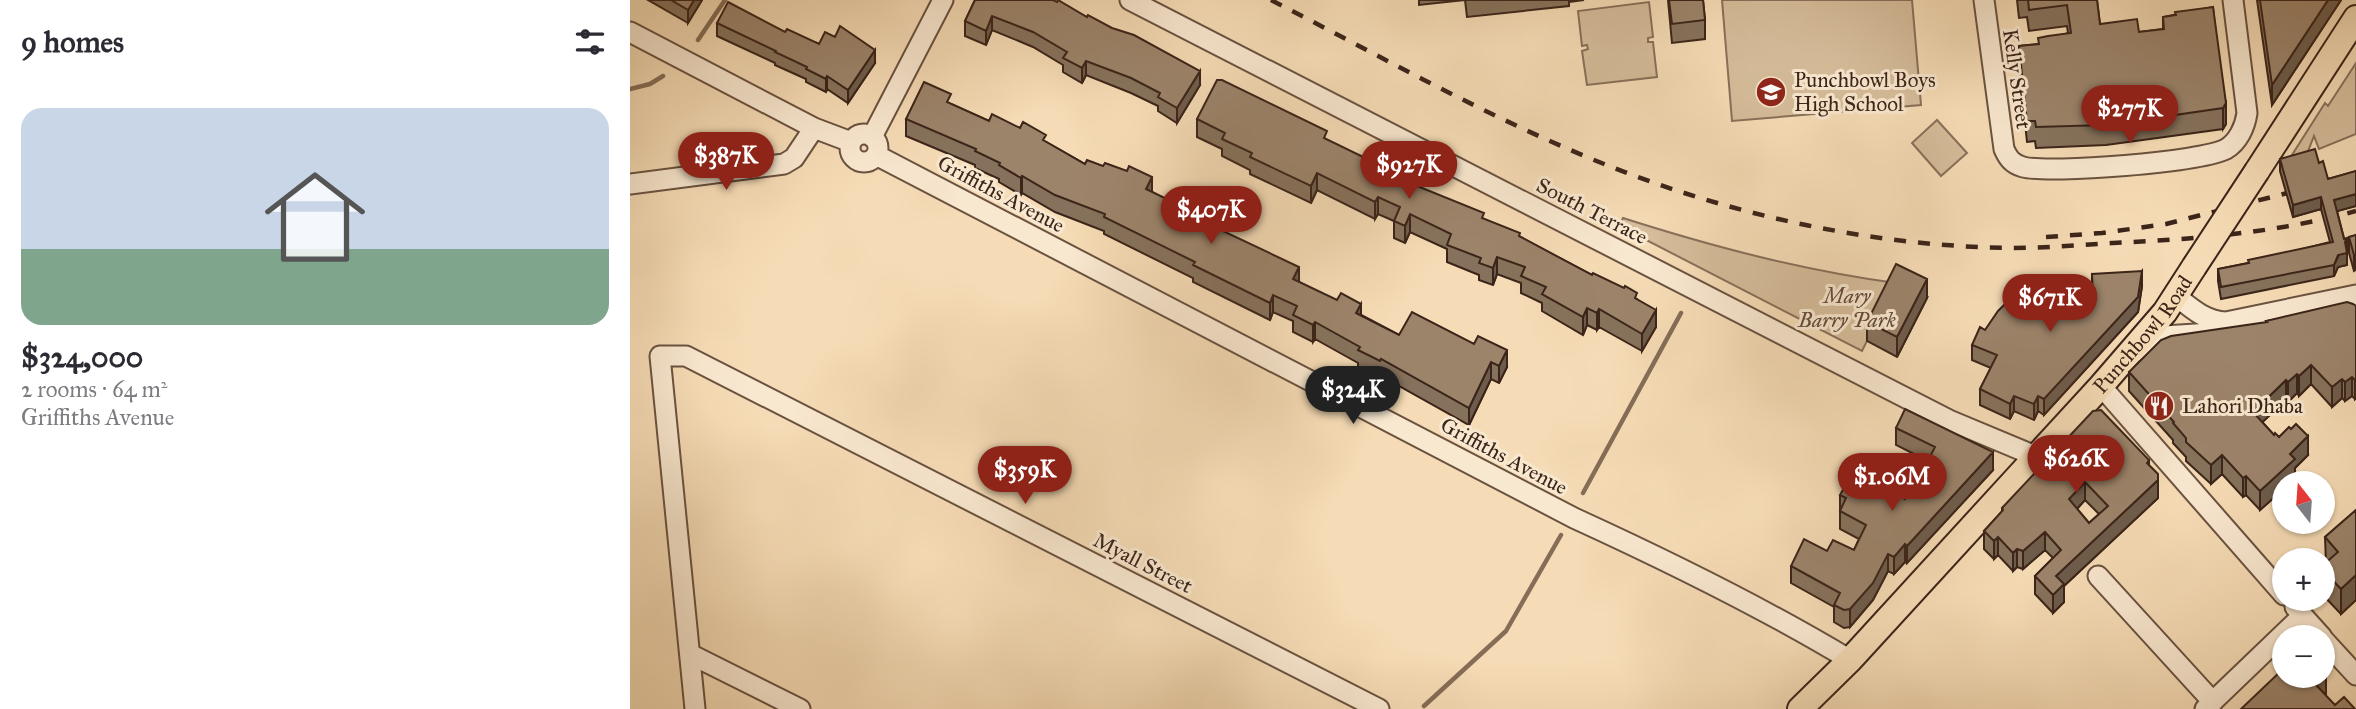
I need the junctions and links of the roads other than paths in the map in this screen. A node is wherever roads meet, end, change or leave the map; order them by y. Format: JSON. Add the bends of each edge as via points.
{"nodes":[{"id":1,"x":943,"y":0,"type":"edge"},
{"id":2,"x":1130,"y":0,"type":"edge"},
{"id":3,"x":1984,"y":0,"type":"edge"},
{"id":4,"x":2233,"y":0,"type":"edge"},
{"id":5,"x":2356,"y":18,"type":"edge"},
{"id":6,"x":630,"y":32,"type":"edge"},
{"id":7,"x":814,"y":128,"type":"junction"},
{"id":8,"x":874,"y":146,"type":"junction"},
{"id":9,"x":630,"y":184,"type":"edge"},
{"id":10,"x":2356,"y":295,"type":"edge"},
{"id":11,"x":2176,"y":296,"type":"junction"},
{"id":12,"x":2264,"y":315,"type":"junction"},
{"id":13,"x":2126,"y":359,"type":"junction"},
{"id":14,"x":2101,"y":386,"type":"junction"},
{"id":15,"x":2035,"y":456,"type":"junction"},
{"id":16,"x":2098,"y":576,"type":"dead end"},
{"id":17,"x":2272,"y":582,"type":"edge"},
{"id":18,"x":2298,"y":611,"type":"edge"},
{"id":19,"x":2302,"y":616,"type":"junction"},
{"id":20,"x":2311,"y":625,"type":"edge"},
{"id":21,"x":2335,"y":652,"type":"edge"},
{"id":22,"x":690,"y":654,"type":"junction"},
{"id":23,"x":1850,"y":660,"type":"junction"},
{"id":24,"x":2356,"y":675,"type":"edge"},
{"id":25,"x":2209,"y":705,"type":"edge"},
{"id":26,"x":695,"y":709,"type":"edge"},
{"id":27,"x":800,"y":709,"type":"edge"},
{"id":28,"x":1379,"y":709,"type":"edge"},
{"id":29,"x":1800,"y":709,"type":"edge"}],
"edges":[{"from":1,"to":8,"type":"street"},
{"from":2,"to":15,"type":"street","name":"South Terrace","via":[[1950,420]]},
{"from":3,"to":4,"type":"street","name":"Kelly Street","via":[[2003,142],[2013,162],[2040,169],[2123,166],[2229,147],[2246,121]]},
{"from":5,"to":11,"type":"main road","name":"Punchbowl Road","bridge":true},
{"from":6,"to":7,"type":"street"},
{"from":7,"to":8,"type":"street","via":[[851,142],[866,134]]},
{"from":7,"to":9,"type":"street","via":[[794,158],[784,164]]},
{"from":8,"to":23,"type":"street","name":"Griffiths Avenue","via":[[1574,519],[1642,549]]},
{"from":10,"to":12,"type":"street"},
{"from":11,"to":12,"type":"street","via":[[2212,321]]},
{"from":11,"to":13,"type":"main road","name":"Punchbowl Road"},
{"from":12,"to":13,"type":"street","via":[[2233,330],[2164,336]]},
{"from":13,"to":14,"type":"main road","name":"Punchbowl Road"},
{"from":14,"to":15,"type":"main road","name":"Punchbowl Road"},
{"from":14,"to":17,"type":"street"},
{"from":15,"to":23,"type":"main road","name":"Punchbowl Road"},
{"from":16,"to":25,"type":"street"},
{"from":18,"to":19,"type":"street"},
{"from":19,"to":20,"type":"street"},
{"from":19,"to":25,"type":"street"},
{"from":21,"to":24,"type":"street"},
{"from":22,"to":26,"type":"street"},
{"from":22,"to":27,"type":"street"},
{"from":22,"to":28,"type":"street","name":"Myall Street","via":[[660,356],[686,356]]},
{"from":23,"to":29,"type":"main road","name":"Punchbowl Road"}]}
